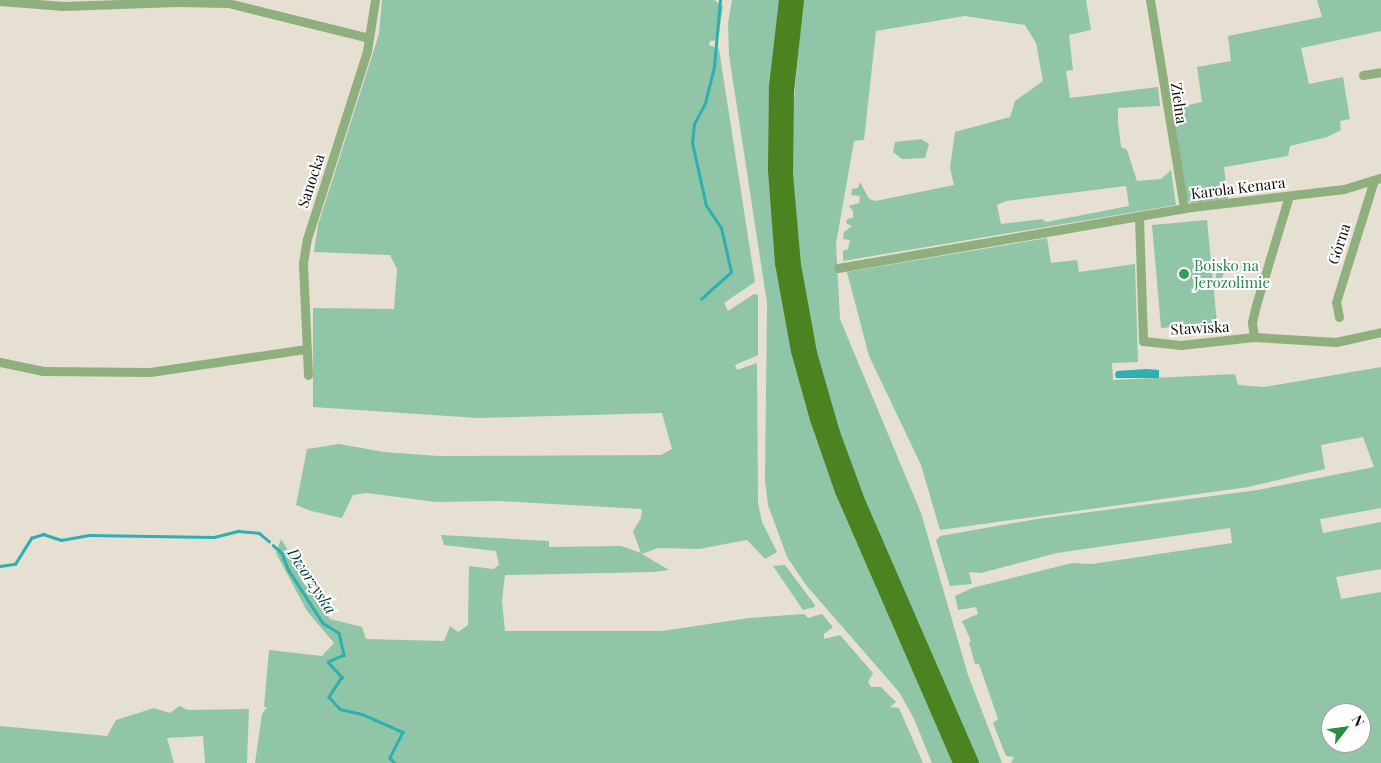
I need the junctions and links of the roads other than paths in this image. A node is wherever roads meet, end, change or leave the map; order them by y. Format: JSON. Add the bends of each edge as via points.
{"nodes":[{"id":1,"x":375,"y":0,"type":"edge"},
{"id":2,"x":786,"y":0,"type":"edge"},
{"id":3,"x":797,"y":0,"type":"edge"},
{"id":4,"x":1150,"y":0,"type":"edge"},
{"id":5,"x":0,"y":1,"type":"edge"},
{"id":6,"x":370,"y":38,"type":"junction"},
{"id":7,"x":1381,"y":72,"type":"edge"},
{"id":8,"x":1362,"y":75,"type":"dead end"},
{"id":9,"x":1378,"y":179,"type":"edge"},
{"id":10,"x":1290,"y":196,"type":"junction"},
{"id":11,"x":1184,"y":208,"type":"junction"},
{"id":12,"x":1139,"y":218,"type":"junction"},
{"id":13,"x":838,"y":268,"type":"dead end"},
{"id":14,"x":1339,"y":317,"type":"dead end"},
{"id":15,"x":1381,"y":332,"type":"edge"},
{"id":16,"x":1254,"y":336,"type":"junction"},
{"id":17,"x":306,"y":349,"type":"junction"},
{"id":18,"x":0,"y":362,"type":"edge"},
{"id":19,"x":308,"y":375,"type":"dead end"},
{"id":20,"x":960,"y":763,"type":"edge"},
{"id":21,"x":972,"y":763,"type":"edge"}],
"edges":[{"from":1,"to":6,"type":"street","name":"Sanocka"},
{"from":2,"to":20,"type":"main road","via":[[776,87],[775,170],[782,263],[800,359],[845,499]]},
{"from":3,"to":21,"type":"main road","via":[[787,92],[786,174],[792,254],[808,347],[831,428],[858,501]]},
{"from":4,"to":11,"type":"street","name":"Zielna"},
{"from":5,"to":6,"type":"street","via":[[63,6],[228,3]]},
{"from":6,"to":17,"type":"street","name":"Sanocka","via":[[307,239],[303,263]]},
{"from":7,"to":8,"type":"street"},
{"from":9,"to":10,"type":"street","name":"Karola Kenara","via":[[1344,190]]},
{"from":9,"to":14,"type":"street","name":"Górna","via":[[1336,302]]},
{"from":10,"to":11,"type":"street","name":"Karola Kenara"},
{"from":10,"to":16,"type":"street","via":[[1256,306],[1252,322]]},
{"from":11,"to":12,"type":"street","name":"Karola Kenara"},
{"from":12,"to":13,"type":"street","name":"Karola Kenara"},
{"from":12,"to":16,"type":"street","name":"Stawiska","via":[[1143,341],[1181,345]]},
{"from":15,"to":16,"type":"street","name":"Stawiska","via":[[1336,342]]},
{"from":17,"to":18,"type":"street","via":[[150,372],[43,371]]},
{"from":17,"to":19,"type":"street","name":"Sanocka"}]}
